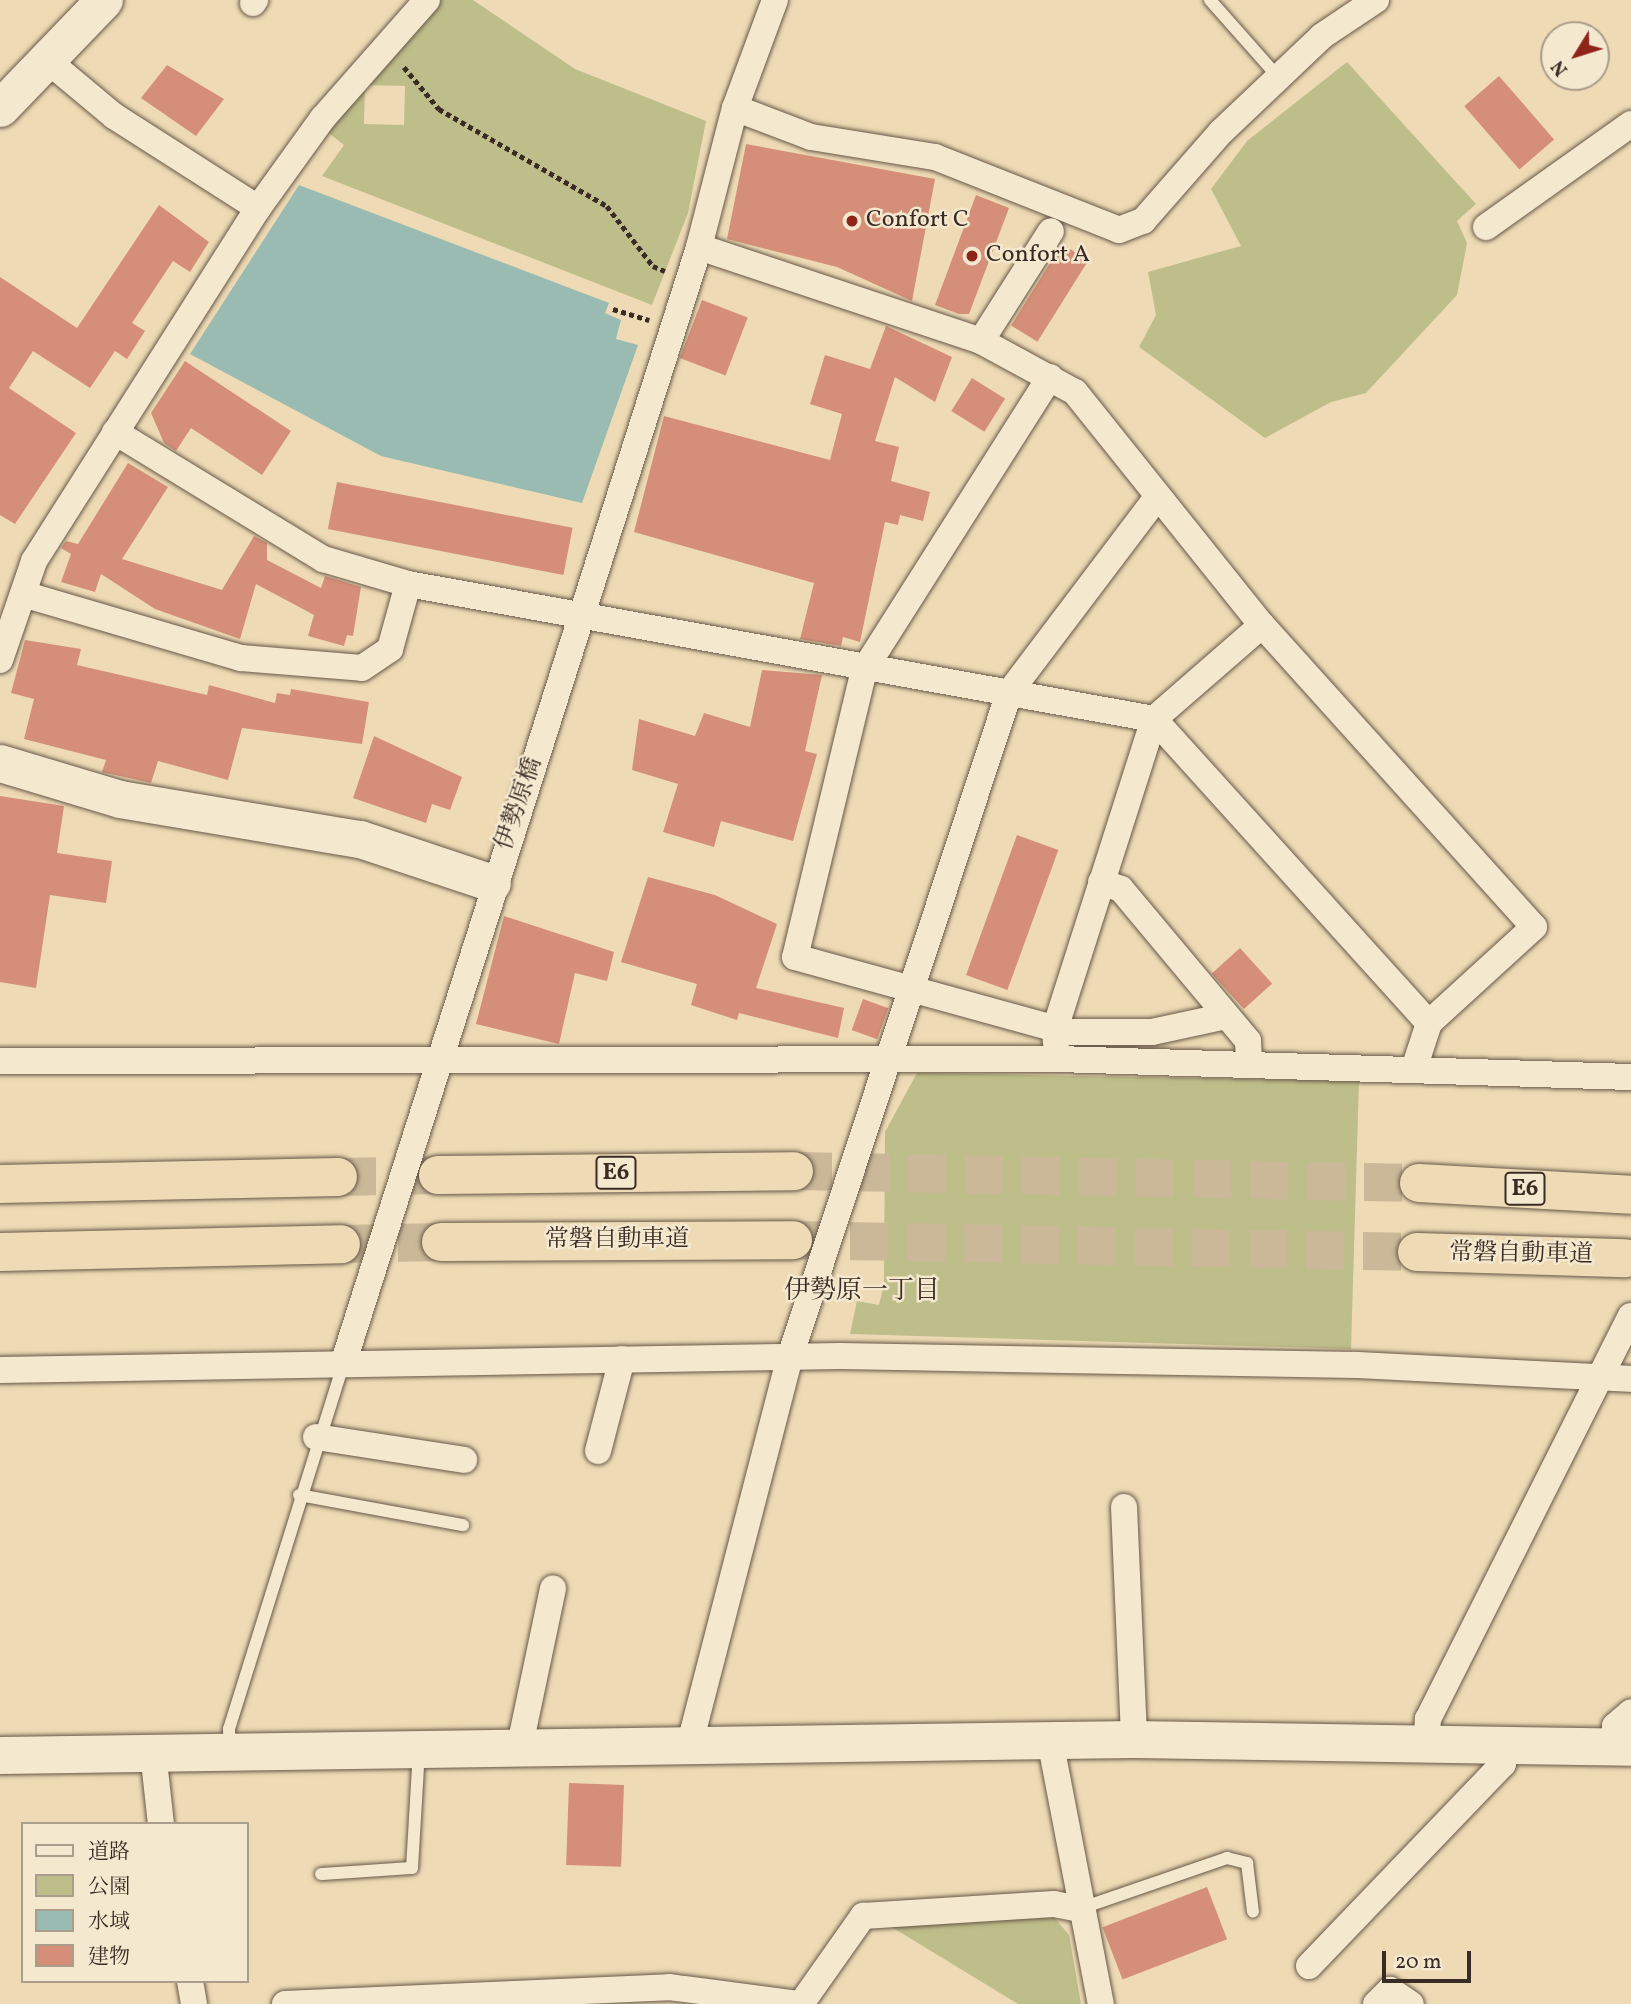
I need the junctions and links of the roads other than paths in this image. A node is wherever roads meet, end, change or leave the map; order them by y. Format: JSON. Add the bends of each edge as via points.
{"nodes":[{"id":1,"x":104,"y":0,"type":"edge"},
{"id":2,"x":428,"y":0,"type":"edge"},
{"id":3,"x":775,"y":0,"type":"edge"},
{"id":4,"x":1210,"y":0,"type":"edge"},
{"id":5,"x":1376,"y":0,"type":"edge"},
{"id":6,"x":47,"y":60,"type":"junction"},
{"id":7,"x":1281,"y":80,"type":"junction"},
{"id":8,"x":0,"y":108,"type":"edge"},
{"id":9,"x":735,"y":108,"type":"junction"},
{"id":10,"x":1631,"y":124,"type":"edge"},
{"id":11,"x":258,"y":208,"type":"junction"},
{"id":12,"x":1486,"y":227,"type":"dead end"},
{"id":13,"x":1051,"y":231,"type":"dead end"},
{"id":14,"x":699,"y":247,"type":"junction"},
{"id":15,"x":981,"y":341,"type":"junction"},
{"id":16,"x":1050,"y":377,"type":"junction"},
{"id":17,"x":116,"y":432,"type":"junction"},
{"id":18,"x":1157,"y":496,"type":"junction"},
{"id":19,"x":408,"y":584,"type":"junction"},
{"id":20,"x":23,"y":594,"type":"junction"},
{"id":21,"x":580,"y":617,"type":"junction"},
{"id":22,"x":1262,"y":625,"type":"junction"},
{"id":23,"x":0,"y":660,"type":"edge"},
{"id":24,"x":864,"y":670,"type":"junction"},
{"id":25,"x":1009,"y":693,"type":"junction"},
{"id":26,"x":1154,"y":719,"type":"junction"},
{"id":27,"x":0,"y":762,"type":"edge"},
{"id":28,"x":1101,"y":882,"type":"junction"},
{"id":29,"x":492,"y":883,"type":"junction"},
{"id":30,"x":915,"y":987,"type":"junction"},
{"id":31,"x":1226,"y":1016,"type":"junction"},
{"id":32,"x":1429,"y":1023,"type":"junction"},
{"id":33,"x":1055,"y":1028,"type":"junction"},
{"id":34,"x":890,"y":1058,"type":"junction"},
{"id":35,"x":436,"y":1059,"type":"junction"},
{"id":36,"x":1058,"y":1059,"type":"junction"},
{"id":37,"x":0,"y":1061,"type":"edge"},
{"id":38,"x":1249,"y":1062,"type":"junction"},
{"id":39,"x":1414,"y":1069,"type":"junction"},
{"id":40,"x":1631,"y":1077,"type":"edge"},
{"id":41,"x":794,"y":1171,"type":"tunnel mouth"},
{"id":42,"x":438,"y":1175,"type":"tunnel mouth"},
{"id":43,"x":338,"y":1177,"type":"tunnel mouth"},
{"id":44,"x":1419,"y":1183,"type":"tunnel mouth"},
{"id":45,"x":0,"y":1184,"type":"edge"},
{"id":46,"x":1631,"y":1195,"type":"edge"},
{"id":47,"x":793,"y":1240,"type":"tunnel mouth"},
{"id":48,"x":440,"y":1242,"type":"tunnel mouth"},
{"id":49,"x":341,"y":1244,"type":"tunnel mouth"},
{"id":50,"x":0,"y":1252,"type":"edge"},
{"id":51,"x":1417,"y":1252,"type":"tunnel mouth"},
{"id":52,"x":1625,"y":1258,"type":"dead end"},
{"id":53,"x":1631,"y":1316,"type":"edge"},
{"id":54,"x":790,"y":1357,"type":"junction"},
{"id":55,"x":622,"y":1359,"type":"junction"},
{"id":56,"x":344,"y":1361,"type":"junction"},
{"id":57,"x":0,"y":1370,"type":"edge"},
{"id":58,"x":1631,"y":1378,"type":"edge"},
{"id":59,"x":1599,"y":1379,"type":"junction"},
{"id":60,"x":316,"y":1437,"type":"junction"},
{"id":61,"x":598,"y":1451,"type":"dead end"},
{"id":62,"x":464,"y":1460,"type":"dead end"},
{"id":63,"x":299,"y":1495,"type":"junction"},
{"id":64,"x":1124,"y":1507,"type":"dead end"},
{"id":65,"x":463,"y":1525,"type":"dead end"},
{"id":66,"x":553,"y":1588,"type":"dead end"},
{"id":67,"x":1631,"y":1712,"type":"edge"},
{"id":68,"x":1134,"y":1739,"type":"junction"},
{"id":69,"x":1051,"y":1740,"type":"junction"},
{"id":70,"x":1427,"y":1742,"type":"junction"},
{"id":71,"x":1502,"y":1742,"type":"junction"},
{"id":72,"x":690,"y":1743,"type":"junction"},
{"id":73,"x":520,"y":1745,"type":"junction"},
{"id":74,"x":1623,"y":1746,"type":"edge"},
{"id":75,"x":419,"y":1748,"type":"junction"},
{"id":76,"x":230,"y":1751,"type":"junction"},
{"id":77,"x":153,"y":1752,"type":"junction"},
{"id":78,"x":0,"y":1755,"type":"edge"},
{"id":79,"x":161,"y":1822,"type":"edge"},
{"id":80,"x":321,"y":1874,"type":"dead end"},
{"id":81,"x":1079,"y":1909,"type":"junction"},
{"id":82,"x":1253,"y":1912,"type":"dead end"},
{"id":83,"x":1309,"y":1966,"type":"dead end"},
{"id":84,"x":190,"y":1983,"type":"edge"},
{"id":85,"x":597,"y":1999,"type":"edge"},
{"id":86,"x":415,"y":2002,"type":"edge"},
{"id":87,"x":194,"y":2004,"type":"edge"},
{"id":88,"x":285,"y":2004,"type":"edge"},
{"id":89,"x":799,"y":2004,"type":"edge"},
{"id":90,"x":1101,"y":2004,"type":"edge"},
{"id":91,"x":1376,"y":2004,"type":"edge"},
{"id":92,"x":1411,"y":2004,"type":"edge"}],
"edges":[{"from":1,"to":6,"type":"street"},
{"from":2,"to":11,"type":"street","via":[[323,118]]},
{"from":3,"to":9,"type":"street","name":"伊勢原橋"},
{"from":4,"to":7,"type":"lane"},
{"from":5,"to":7,"type":"street","via":[[1321,36]]},
{"from":6,"to":8,"type":"street"},
{"from":6,"to":11,"type":"street","via":[[114,116]]},
{"from":7,"to":9,"type":"street","via":[[1222,132],[1143,221],[1119,230],[935,157],[811,137]]},
{"from":9,"to":14,"type":"street","name":"伊勢原橋"},
{"from":10,"to":12,"type":"street"},
{"from":11,"to":17,"type":"street"},
{"from":13,"to":15,"type":"street"},
{"from":14,"to":15,"type":"street"},
{"from":14,"to":21,"type":"street","name":"伊勢原橋"},
{"from":15,"to":16,"type":"street"},
{"from":16,"to":18,"type":"street","via":[[1075,392]]},
{"from":16,"to":24,"type":"street"},
{"from":17,"to":19,"type":"street","via":[[323,559]]},
{"from":17,"to":20,"type":"street","via":[[34,561]]},
{"from":18,"to":22,"type":"street"},
{"from":18,"to":25,"type":"street"},
{"from":19,"to":20,"type":"street","via":[[390,649],[362,668],[241,658]]},
{"from":19,"to":21,"type":"street"},
{"from":20,"to":23,"type":"street"},
{"from":21,"to":24,"type":"street"},
{"from":21,"to":29,"type":"street","name":"伊勢原橋"},
{"from":22,"to":26,"type":"street"},
{"from":22,"to":32,"type":"street","via":[[1534,927]]},
{"from":24,"to":25,"type":"street"},
{"from":24,"to":30,"type":"street","via":[[795,957]]},
{"from":25,"to":26,"type":"street"},
{"from":25,"to":30,"type":"street"},
{"from":26,"to":28,"type":"street"},
{"from":26,"to":32,"type":"street"},
{"from":27,"to":29,"type":"street","via":[[120,799],[360,839]]},
{"from":28,"to":31,"type":"street","via":[[1121,889]]},
{"from":28,"to":33,"type":"street"},
{"from":29,"to":35,"type":"street","name":"伊勢原橋"},
{"from":30,"to":33,"type":"street"},
{"from":30,"to":34,"type":"street"},
{"from":31,"to":33,"type":"street","via":[[1113,1036]]},
{"from":31,"to":38,"type":"street","via":[[1248,1041]]},
{"from":32,"to":39,"type":"street"},
{"from":33,"to":36,"type":"street"},
{"from":34,"to":35,"type":"street"},
{"from":34,"to":36,"type":"street"},
{"from":34,"to":54,"type":"street"},
{"from":35,"to":37,"type":"street"},
{"from":35,"to":56,"type":"street","name":"伊勢原橋"},
{"from":36,"to":38,"type":"street"},
{"from":38,"to":39,"type":"street"},
{"from":39,"to":40,"type":"street"},
{"from":41,"to":42,"type":"highway","number":"E6"},
{"from":43,"to":45,"type":"highway"},
{"from":44,"to":46,"type":"highway","number":"E6"},
{"from":47,"to":48,"type":"highway","name":"常磐自動車道"},
{"from":49,"to":50,"type":"highway"},
{"from":51,"to":52,"type":"highway","name":"常磐自動車道"},
{"from":53,"to":59,"type":"street"},
{"from":54,"to":55,"type":"street"},
{"from":54,"to":59,"type":"street","via":[[1356,1365]]},
{"from":54,"to":72,"type":"street"},
{"from":55,"to":56,"type":"street"},
{"from":55,"to":61,"type":"street"},
{"from":56,"to":57,"type":"street"},
{"from":56,"to":60,"type":"lane"},
{"from":58,"to":59,"type":"street"},
{"from":59,"to":70,"type":"street","via":[[1428,1719]]},
{"from":60,"to":62,"type":"street"},
{"from":60,"to":63,"type":"lane"},
{"from":63,"to":65,"type":"lane"},
{"from":63,"to":76,"type":"lane","via":[[229,1729]]},
{"from":64,"to":68,"type":"street"},
{"from":66,"to":73,"type":"street"},
{"from":67,"to":74,"type":"street","via":[[1615,1726]]},
{"from":68,"to":69,"type":"street"},
{"from":68,"to":70,"type":"street"},
{"from":69,"to":72,"type":"street"},
{"from":69,"to":81,"type":"street","via":[[1080,1882]]},
{"from":70,"to":71,"type":"street"},
{"from":71,"to":74,"type":"street"},
{"from":71,"to":83,"type":"street","via":[[1503,1764]]},
{"from":72,"to":73,"type":"street"},
{"from":73,"to":75,"type":"street"},
{"from":75,"to":76,"type":"street"},
{"from":75,"to":80,"type":"lane","via":[[412,1868]]},
{"from":76,"to":77,"type":"street"},
{"from":77,"to":78,"type":"street"},
{"from":77,"to":79,"type":"street"},
{"from":81,"to":82,"type":"lane","via":[[1227,1858],[1247,1863]]},
{"from":81,"to":89,"type":"street","via":[[1054,1904],[863,1916]]},
{"from":81,"to":90,"type":"street"},
{"from":84,"to":87,"type":"street"},
{"from":85,"to":86,"type":"street"},
{"from":85,"to":89,"type":"street","via":[[669,1987]]},
{"from":86,"to":88,"type":"street"},
{"from":91,"to":92,"type":"street","via":[[1390,1990]]}]}
